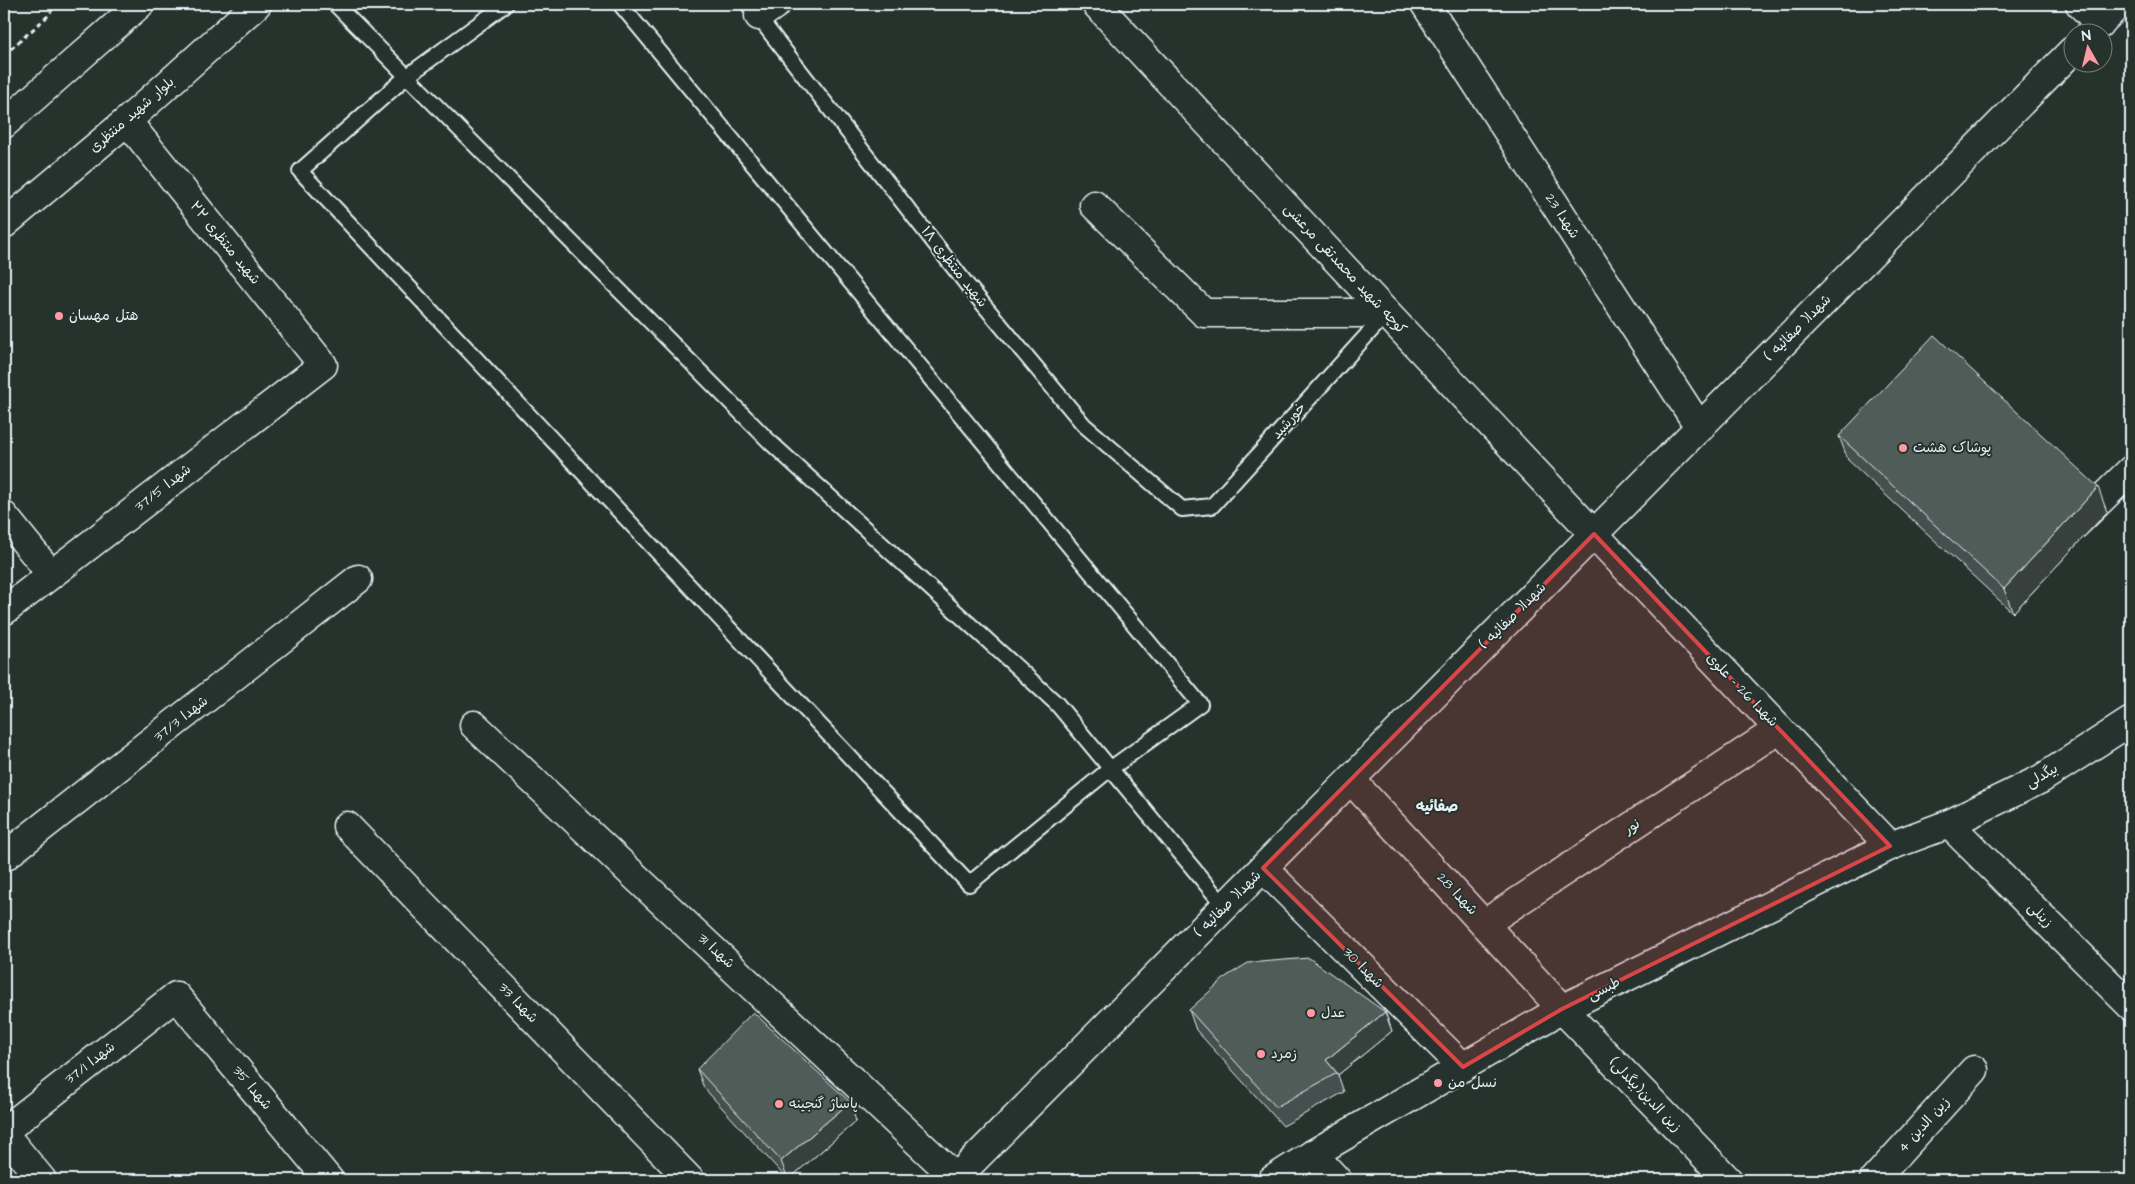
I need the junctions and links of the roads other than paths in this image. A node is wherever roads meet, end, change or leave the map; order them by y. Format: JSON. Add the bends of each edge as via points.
{"nodes":[{"id":1,"x":108,"y":4,"type":"edge"},
{"id":2,"x":140,"y":4,"type":"edge"},
{"id":3,"x":257,"y":4,"type":"edge"},
{"id":4,"x":335,"y":4,"type":"edge"},
{"id":5,"x":506,"y":4,"type":"edge"},
{"id":6,"x":620,"y":4,"type":"edge"},
{"id":7,"x":1096,"y":4,"type":"edge"},
{"id":8,"x":1425,"y":4,"type":"edge"},
{"id":9,"x":2080,"y":4,"type":"edge"},
{"id":10,"x":2120,"y":4,"type":"edge"},
{"id":11,"x":761,"y":8,"type":"edge"},
{"id":12,"x":2091,"y":22,"type":"edge"},
{"id":13,"x":2101,"y":22,"type":"edge"},
{"id":14,"x":105,"y":34,"type":"junction"},
{"id":15,"x":2062,"y":61,"type":"edge"},
{"id":16,"x":406,"y":77,"type":"junction"},
{"id":17,"x":127,"y":121,"type":"junction"},
{"id":18,"x":4,"y":124,"type":"edge"},
{"id":19,"x":1094,"y":205,"type":"dead end"},
{"id":20,"x":4,"y":224,"type":"edge"},
{"id":21,"x":1386,"y":313,"type":"junction"},
{"id":22,"x":323,"y":365,"type":"joint"},
{"id":23,"x":1700,"y":428,"type":"junction"},
{"id":24,"x":2131,"y":470,"type":"edge"},
{"id":25,"x":1182,"y":509,"type":"joint"},
{"id":26,"x":4,"y":516,"type":"edge"},
{"id":27,"x":1594,"y":534,"type":"junction"},
{"id":28,"x":2057,"y":542,"type":"edge"},
{"id":29,"x":51,"y":574,"type":"junction"},
{"id":30,"x":358,"y":580,"type":"dead end"},
{"id":31,"x":4,"y":611,"type":"edge"},
{"id":32,"x":474,"y":725,"type":"dead end"},
{"id":33,"x":1779,"y":729,"type":"junction"},
{"id":34,"x":2126,"y":734,"type":"edge"},
{"id":35,"x":1110,"y":769,"type":"junction"},
{"id":36,"x":1351,"y":780,"type":"junction"},
{"id":37,"x":1949,"y":824,"type":"junction"},
{"id":38,"x":347,"y":826,"type":"dead end"},
{"id":39,"x":1890,"y":846,"type":"junction"},
{"id":40,"x":4,"y":857,"type":"edge"},
{"id":41,"x":1264,"y":868,"type":"junction"},
{"id":42,"x":1225,"y":907,"type":"junction"},
{"id":43,"x":1484,"y":924,"type":"junction"},
{"id":44,"x":176,"y":996,"type":"joint"},
{"id":45,"x":2131,"y":1006,"type":"edge"},
{"id":46,"x":1562,"y":1009,"type":"junction"},
{"id":47,"x":1463,"y":1067,"type":"junction"},
{"id":48,"x":1974,"y":1070,"type":"dead end"},
{"id":49,"x":4,"y":1132,"type":"edge"},
{"id":50,"x":1313,"y":1154,"type":"junction"},
{"id":51,"x":955,"y":1179,"type":"edge"},
{"id":52,"x":42,"y":1180,"type":"edge"},
{"id":53,"x":329,"y":1180,"type":"edge"},
{"id":54,"x":690,"y":1180,"type":"edge"},
{"id":55,"x":1272,"y":1180,"type":"edge"},
{"id":56,"x":1337,"y":1180,"type":"edge"},
{"id":57,"x":1728,"y":1180,"type":"edge"},
{"id":58,"x":1874,"y":1180,"type":"edge"}],
"edges":[{"from":1,"to":14,"type":"street"},
{"from":2,"to":14,"type":"street"},
{"from":3,"to":17,"type":"street","name":"بلوار شهید منتظری"},
{"from":4,"to":16,"type":"lane"},
{"from":5,"to":16,"type":"lane"},
{"from":6,"to":35,"type":"lane","via":[[1200,704]]},
{"from":7,"to":21,"type":"street","name":"کوچه شهید محمدتقی مرعشی"},
{"from":8,"to":23,"type":"street","name":"شهدا 23"},
{"from":9,"to":12,"type":"street"},
{"from":10,"to":13,"type":"street"},
{"from":11,"to":25,"type":"lane","name":"شهید منتظری ۱۸","via":[[968,286],[1084,425]]},
{"from":14,"to":18,"type":"street"},
{"from":15,"to":23,"type":"street","name":"شهدا( صفائیه )"},
{"from":16,"to":35,"type":"lane","via":[[770,442],[1057,704]]},
{"from":16,"to":35,"type":"lane","via":[[300,171],[969,884]]},
{"from":17,"to":20,"type":"street","name":"بلوار شهید منتظری"},
{"from":17,"to":22,"type":"street","name":"شهید منتظری ۲۲"},
{"from":19,"to":21,"type":"street","via":[[1204,313]]},
{"from":21,"to":25,"type":"lane","name":"خورشید","via":[[1212,506]]},
{"from":21,"to":27,"type":"street","name":"کوچه شهید محمدتقی مرعشی"},
{"from":22,"to":29,"type":"street","name":"شهدا 37/5"},
{"from":23,"to":27,"type":"street","name":"شهدا( صفائیه )"},
{"from":24,"to":28,"type":"street"},
{"from":26,"to":29,"type":"street"},
{"from":27,"to":33,"type":"street","name":"شهدا 26 - علوی"},
{"from":27,"to":36,"type":"street","name":"شهدا( صفائیه )"},
{"from":29,"to":31,"type":"street","name":"شهدا 37/5"},
{"from":30,"to":40,"type":"street","name":"شهدا 37/3"},
{"from":32,"to":51,"type":"street","name":"شهدا 31"},
{"from":33,"to":39,"type":"street","name":"شهدا 26 - علوی"},
{"from":33,"to":43,"type":"street","name":"نور"},
{"from":34,"to":37,"type":"street","name":"بیگدلی"},
{"from":35,"to":42,"type":"lane"},
{"from":36,"to":41,"type":"street","name":"شهدا( صفائیه )"},
{"from":36,"to":43,"type":"street","name":"شهدا 28"},
{"from":37,"to":39,"type":"street","name":"طبسی"},
{"from":37,"to":45,"type":"street","name":"زینلی"},
{"from":38,"to":54,"type":"street","name":"شهدا 33"},
{"from":39,"to":46,"type":"street","name":"طبسی"},
{"from":41,"to":42,"type":"street","name":"شهدا( صفائیه )"},
{"from":41,"to":47,"type":"street","name":"شهدا 30"},
{"from":42,"to":51,"type":"street","name":"شهدا( صفائیه )"},
{"from":43,"to":46,"type":"street","name":"شهدا 28"},
{"from":44,"to":49,"type":"street","name":"شهدا 37/1"},
{"from":44,"to":53,"type":"street","name":"شهدا 35"},
{"from":46,"to":47,"type":"street","name":"طبسی"},
{"from":46,"to":57,"type":"street","name":"زین الدین(بیگدلی)"},
{"from":47,"to":50,"type":"street","name":"طبسی"},
{"from":48,"to":58,"type":"street","name":"زین الدین 4"},
{"from":49,"to":52,"type":"street"},
{"from":50,"to":55,"type":"street","name":"طبسی"},
{"from":50,"to":56,"type":"street"}]}
